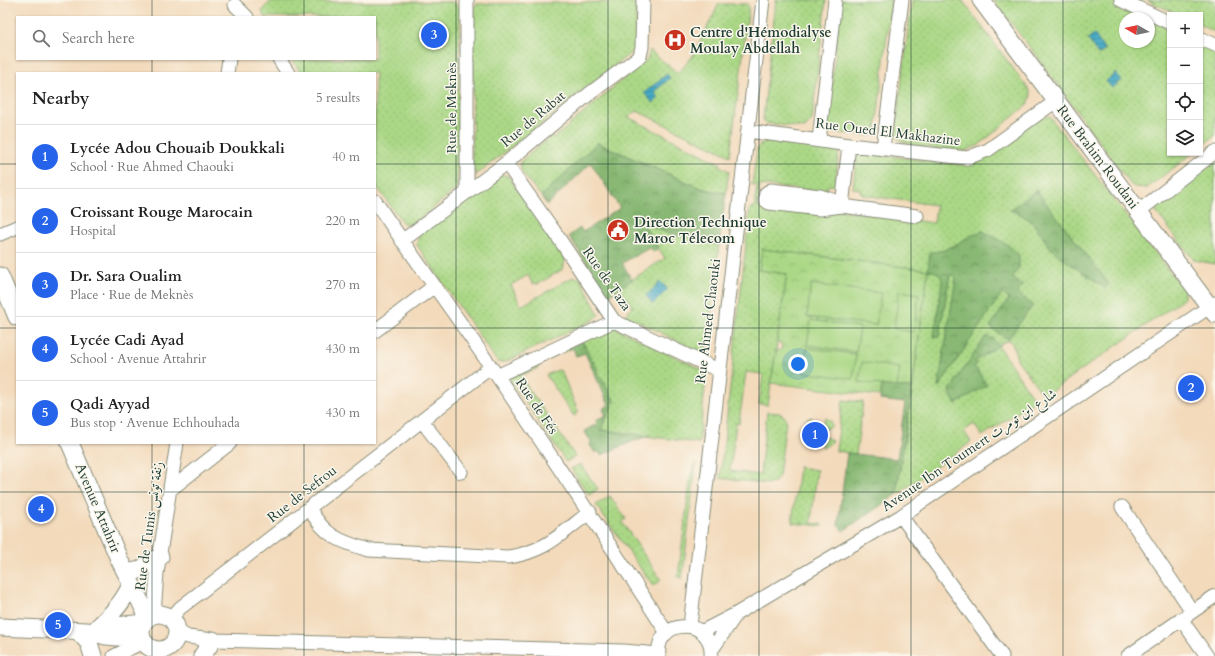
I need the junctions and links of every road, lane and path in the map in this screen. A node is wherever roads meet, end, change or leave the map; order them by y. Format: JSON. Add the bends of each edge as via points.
{"nodes":[{"id":1,"x":467,"y":0,"type":"edge"},
{"id":2,"x":643,"y":0,"type":"edge"},
{"id":3,"x":763,"y":0,"type":"edge"},
{"id":4,"x":835,"y":0,"type":"edge"},
{"id":5,"x":902,"y":0,"type":"edge"},
{"id":6,"x":981,"y":0,"type":"edge"},
{"id":7,"x":1121,"y":0,"type":"edge"},
{"id":8,"x":234,"y":7,"type":"edge"},
{"id":9,"x":246,"y":16,"type":"edge"},
{"id":10,"x":1167,"y":22,"type":"edge"},
{"id":11,"x":1203,"y":39,"type":"edge"},
{"id":12,"x":1215,"y":45,"type":"edge"},
{"id":13,"x":228,"y":60,"type":"edge"},
{"id":14,"x":280,"y":60,"type":"edge"},
{"id":15,"x":227,"y":72,"type":"edge"},
{"id":16,"x":287,"y":72,"type":"edge"},
{"id":17,"x":1056,"y":101,"type":"junction"},
{"id":18,"x":748,"y":131,"type":"junction"},
{"id":19,"x":819,"y":140,"type":"junction"},
{"id":20,"x":849,"y":145,"type":"junction"},
{"id":21,"x":883,"y":148,"type":"junction"},
{"id":22,"x":1215,"y":152,"type":"edge"},
{"id":23,"x":506,"y":163,"type":"junction"},
{"id":24,"x":467,"y":191,"type":"junction"},
{"id":25,"x":376,"y":202,"type":"edge"},
{"id":26,"x":842,"y":204,"type":"junction"},
{"id":27,"x":1139,"y":211,"type":"junction"},
{"id":28,"x":917,"y":216,"type":"dead end"},
{"id":29,"x":16,"y":227,"type":"edge"},
{"id":30,"x":0,"y":234,"type":"edge"},
{"id":31,"x":402,"y":241,"type":"junction"},
{"id":32,"x":0,"y":276,"type":"edge"},
{"id":33,"x":433,"y":287,"type":"junction"},
{"id":34,"x":1213,"y":308,"type":"edge"},
{"id":35,"x":16,"y":315,"type":"edge"},
{"id":36,"x":614,"y":322,"type":"junction"},
{"id":37,"x":376,"y":330,"type":"edge"},
{"id":38,"x":718,"y":370,"type":"junction"},
{"id":39,"x":494,"y":372,"type":"junction"},
{"id":40,"x":422,"y":421,"type":"junction"},
{"id":41,"x":70,"y":444,"type":"edge"},
{"id":42,"x":177,"y":444,"type":"edge"},
{"id":43,"x":229,"y":444,"type":"edge"},
{"id":44,"x":462,"y":472,"type":"dead end"},
{"id":45,"x":171,"y":489,"type":"junction"},
{"id":46,"x":1122,"y":507,"type":"dead end"},
{"id":47,"x":310,"y":509,"type":"junction"},
{"id":48,"x":590,"y":512,"type":"junction"},
{"id":49,"x":901,"y":516,"type":"junction"},
{"id":50,"x":160,"y":557,"type":"junction"},
{"id":51,"x":129,"y":579,"type":"junction"},
{"id":52,"x":1215,"y":596,"type":"edge"},
{"id":53,"x":1192,"y":611,"type":"junction"},
{"id":54,"x":736,"y":614,"type":"junction"},
{"id":55,"x":1181,"y":619,"type":"junction"},
{"id":56,"x":0,"y":627,"type":"edge"},
{"id":57,"x":87,"y":630,"type":"junction"},
{"id":58,"x":161,"y":636,"type":"edge"},
{"id":59,"x":673,"y":639,"type":"edge"},
{"id":60,"x":213,"y":640,"type":"junction"},
{"id":61,"x":711,"y":653,"type":"edge"},
{"id":62,"x":93,"y":656,"type":"edge"},
{"id":63,"x":114,"y":656,"type":"edge"},
{"id":64,"x":202,"y":656,"type":"edge"},
{"id":65,"x":1002,"y":656,"type":"edge"},
{"id":66,"x":1128,"y":656,"type":"edge"},
{"id":67,"x":1207,"y":656,"type":"edge"}],
"edges":[{"from":1,"to":24,"type":"street","name":"Rue de Meknès"},
{"from":2,"to":23,"type":"street","name":"Rue de Rabat","via":[[640,56],[589,94]]},
{"from":3,"to":18,"type":"street","name":"Rue Ahmed Chaouki"},
{"from":4,"to":19,"type":"street"},
{"from":5,"to":21,"type":"street"},
{"from":6,"to":17,"type":"street","name":"Rue Brahim Roudani"},
{"from":7,"to":10,"type":"street"},
{"from":8,"to":9,"type":"street"},
{"from":11,"to":12,"type":"street"},
{"from":13,"to":15,"type":"street"},
{"from":14,"to":16,"type":"street"},
{"from":17,"to":21,"type":"street","name":"Rue Oued El Makhazine","via":[[976,156],[967,158]]},
{"from":17,"to":27,"type":"street","name":"Rue Brahim Roudani"},
{"from":18,"to":19,"type":"street","name":"Rue Oued El Makhazine"},
{"from":18,"to":38,"type":"street","name":"Rue Ahmed Chaouki"},
{"from":19,"to":20,"type":"street","name":"Rue Oued El Makhazine"},
{"from":20,"to":21,"type":"street","name":"Rue Oued El Makhazine"},
{"from":20,"to":26,"type":"street"},
{"from":22,"to":27,"type":"street"},
{"from":23,"to":24,"type":"street","name":"Rue de Rabat"},
{"from":23,"to":36,"type":"street","name":"Rue de Taza"},
{"from":24,"to":31,"type":"street","name":"Rue de Rabat"},
{"from":25,"to":31,"type":"street","name":"Rue de Fés"},
{"from":26,"to":26,"type":"street","via":[[820,209],[769,203],[765,200],[766,193],[771,190],[820,196]]},
{"from":26,"to":28,"type":"street"},
{"from":27,"to":34,"type":"street","name":"Rue Brahim Roudani"},
{"from":29,"to":30,"type":"street"},
{"from":31,"to":33,"type":"street","name":"Rue de Fés"},
{"from":32,"to":35,"type":"street"},
{"from":33,"to":37,"type":"street"},
{"from":33,"to":39,"type":"street","name":"Rue de Fés"},
{"from":34,"to":49,"type":"street","name":"Avenue Ibn Toumert شارع ابن تومرت"},
{"from":36,"to":38,"type":"street","name":"Rue de Taza"},
{"from":36,"to":39,"type":"street","name":"Rue de Sefrou"},
{"from":38,"to":59,"type":"street","name":"Rue Ahmed Chaouki","via":[[708,484],[692,598]]},
{"from":39,"to":40,"type":"street","name":"Rue de Sefrou"},
{"from":39,"to":48,"type":"street","name":"Rue de Fés"},
{"from":40,"to":44,"type":"street"},
{"from":40,"to":47,"type":"street","name":"Rue de Sefrou"},
{"from":41,"to":51,"type":"street","name":"Avenue Attahrir"},
{"from":42,"to":45,"type":"street","name":"Rue de Tunis زنقة تونس"},
{"from":43,"to":45,"type":"street"},
{"from":45,"to":50,"type":"street","name":"Rue de Tunis زنقة تونس"},
{"from":46,"to":53,"type":"street"},
{"from":47,"to":48,"type":"street","via":[[318,524],[329,534],[347,544],[369,550],[508,557],[540,549]]},
{"from":47,"to":58,"type":"street","name":"Rue de Sefrou","via":[[180,608]]},
{"from":48,"to":59,"type":"street","name":"Rue de Fés"},
{"from":49,"to":54,"type":"street","name":"Avenue Ibn Toumert شارع ابن تومرت"},
{"from":49,"to":65,"type":"street"},
{"from":50,"to":51,"type":"street"},
{"from":50,"to":58,"type":"street","name":"Rue de Tunis زنقة تونس"},
{"from":51,"to":57,"type":"street","via":[[128,592],[117,607]]},
{"from":51,"to":58,"type":"street","name":"Avenue Attahrir"},
{"from":52,"to":53,"type":"street"},
{"from":53,"to":55,"type":"street"},
{"from":54,"to":59,"type":"street","name":"Avenue Ibn Toumert شارع ابن تومرت"},
{"from":54,"to":61,"type":"street","name":"Avenue Ibn Toumert شارع ابن تومرت"},
{"from":55,"to":66,"type":"street"},
{"from":55,"to":67,"type":"street"},
{"from":56,"to":57,"type":"street"},
{"from":57,"to":58,"type":"street","via":[[106,636]]},
{"from":57,"to":62,"type":"street"},
{"from":58,"to":60,"type":"street"},
{"from":58,"to":63,"type":"street"},
{"from":59,"to":60,"type":"street","via":[[624,651]]},
{"from":59,"to":61,"type":"street","name":"Rue de Fés","via":[[708,640]]},
{"from":60,"to":64,"type":"street"}]}
